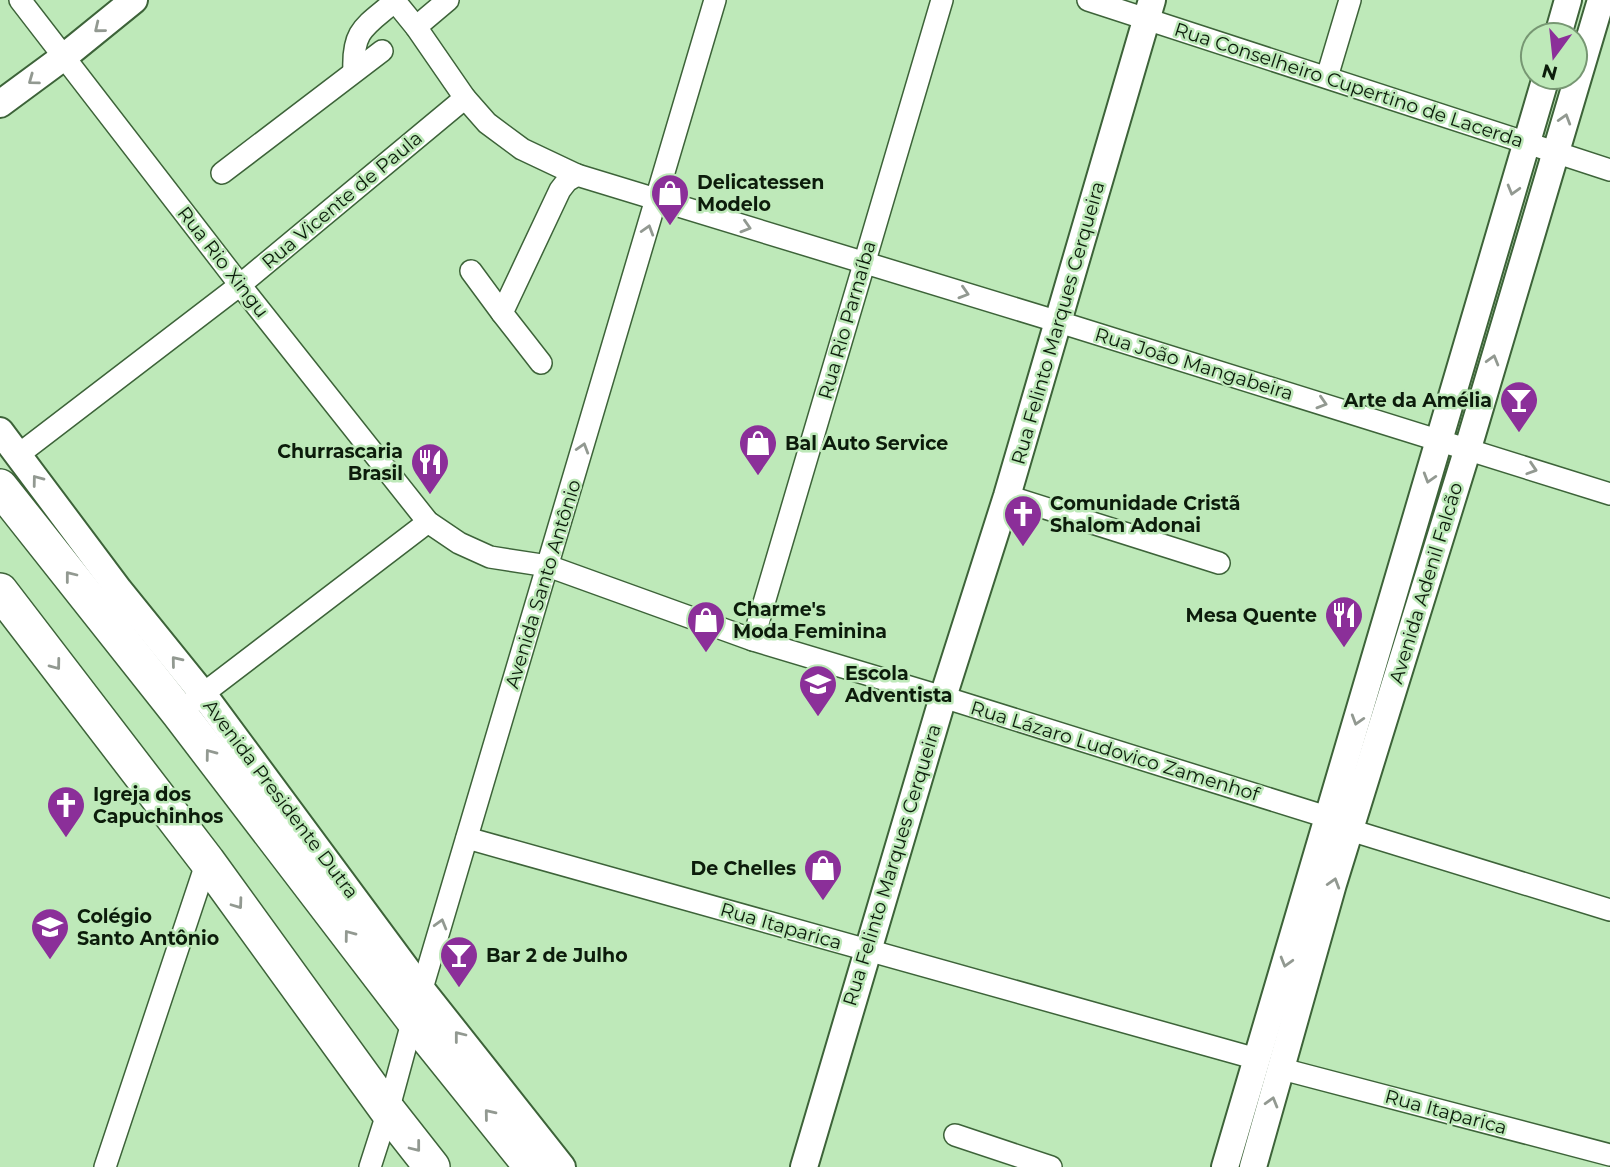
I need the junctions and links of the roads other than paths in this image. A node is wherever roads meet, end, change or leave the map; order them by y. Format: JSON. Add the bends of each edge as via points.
{"nodes":[{"id":1,"x":20,"y":0,"type":"edge"},
{"id":2,"x":134,"y":0,"type":"edge"},
{"id":3,"x":447,"y":0,"type":"edge"},
{"id":4,"x":715,"y":0,"type":"edge"},
{"id":5,"x":942,"y":0,"type":"edge"},
{"id":6,"x":1088,"y":0,"type":"edge"},
{"id":7,"x":1350,"y":0,"type":"edge"},
{"id":8,"x":394,"y":1,"type":"edge"},
{"id":9,"x":1149,"y":9,"type":"edge"},
{"id":10,"x":1598,"y":12,"type":"edge"},
{"id":11,"x":1564,"y":17,"type":"edge"},
{"id":12,"x":416,"y":27,"type":"junction"},
{"id":13,"x":382,"y":51,"type":"dead end"},
{"id":14,"x":65,"y":56,"type":"junction"},
{"id":15,"x":354,"y":71,"type":"junction"},
{"id":16,"x":1327,"y":77,"type":"junction"},
{"id":17,"x":1542,"y":91,"type":"edge"},
{"id":18,"x":465,"y":97,"type":"junction"},
{"id":19,"x":0,"y":104,"type":"edge"},
{"id":20,"x":1527,"y":143,"type":"junction"},
{"id":21,"x":1555,"y":152,"type":"junction"},
{"id":22,"x":1610,"y":170,"type":"edge"},
{"id":23,"x":222,"y":173,"type":"dead end"},
{"id":24,"x":577,"y":175,"type":"junction"},
{"id":25,"x":657,"y":200,"type":"junction"},
{"id":26,"x":864,"y":263,"type":"junction"},
{"id":27,"x":471,"y":271,"type":"dead end"},
{"id":28,"x":240,"y":285,"type":"junction"},
{"id":29,"x":502,"y":313,"type":"junction"},
{"id":30,"x":1059,"y":321,"type":"junction"},
{"id":31,"x":541,"y":363,"type":"dead end"},
{"id":32,"x":0,"y":431,"type":"edge"},
{"id":33,"x":1440,"y":440,"type":"junction"},
{"id":34,"x":1468,"y":448,"type":"junction"},
{"id":35,"x":18,"y":455,"type":"junction"},
{"id":36,"x":0,"y":487,"type":"edge"},
{"id":37,"x":1610,"y":494,"type":"edge"},
{"id":38,"x":1007,"y":496,"type":"junction"},
{"id":39,"x":428,"y":522,"type":"junction"},
{"id":40,"x":1219,"y":563,"type":"dead end"},
{"id":41,"x":548,"y":566,"type":"junction"},
{"id":42,"x":0,"y":591,"type":"edge"},
{"id":43,"x":107,"y":599,"type":"junction"},
{"id":44,"x":752,"y":640,"type":"junction"},
{"id":45,"x":1379,"y":689,"type":"junction"},
{"id":46,"x":943,"y":697,"type":"junction"},
{"id":47,"x":191,"y":703,"type":"junction"},
{"id":48,"x":1327,"y":817,"type":"junction"},
{"id":49,"x":1350,"y":831,"type":"junction"},
{"id":50,"x":467,"y":838,"type":"junction"},
{"id":51,"x":206,"y":862,"type":"junction"},
{"id":52,"x":1610,"y":910,"type":"edge"},
{"id":53,"x":867,"y":950,"type":"junction"},
{"id":54,"x":418,"y":1004,"type":"junction"},
{"id":55,"x":1257,"y":1059,"type":"junction"},
{"id":56,"x":1282,"y":1069,"type":"junction"},
{"id":57,"x":388,"y":1111,"type":"junction"},
{"id":58,"x":956,"y":1135,"type":"dead end"},
{"id":59,"x":1610,"y":1155,"type":"edge"},
{"id":60,"x":1042,"y":1166,"type":"edge"},
{"id":61,"x":105,"y":1167,"type":"edge"},
{"id":62,"x":370,"y":1167,"type":"edge"},
{"id":63,"x":432,"y":1167,"type":"edge"},
{"id":64,"x":532,"y":1167,"type":"edge"},
{"id":65,"x":562,"y":1167,"type":"edge"},
{"id":66,"x":804,"y":1167,"type":"edge"},
{"id":67,"x":1225,"y":1167,"type":"edge"},
{"id":68,"x":1253,"y":1167,"type":"edge"}],
"edges":[{"from":1,"to":14,"type":"street","name":"Rua Rio Xingu"},
{"from":2,"to":14,"type":"street","one_way":true},
{"from":3,"to":12,"type":"street"},
{"from":4,"to":25,"type":"street","name":"Avenida Santo Antônio"},
{"from":5,"to":26,"type":"street","name":"Rua Rio Parnaíba"},
{"from":6,"to":9,"type":"street","name":"Rua Conselheiro Cupertino de Lacerda"},
{"from":7,"to":16,"type":"street"},
{"from":8,"to":12,"type":"street","name":"Rua João Mangabeira"},
{"from":8,"to":15,"type":"street","via":[[360,31],[353,51]]},
{"from":9,"to":16,"type":"street","name":"Rua Conselheiro Cupertino de Lacerda"},
{"from":9,"to":30,"type":"street","name":"Rua Felinto Marques Cerqueira"},
{"from":10,"to":11,"type":"street"},
{"from":21,"to":10,"type":"street","name":"Avenida Adenil Falcão","one_way":true},
{"from":12,"to":18,"type":"street","name":"Rua João Mangabeira"},
{"from":13,"to":15,"type":"street"},
{"from":14,"to":19,"type":"street","one_way":true},
{"from":14,"to":28,"type":"street","name":"Rua Rio Xingu"},
{"from":15,"to":23,"type":"street"},
{"from":16,"to":20,"type":"street","name":"Rua Conselheiro Cupertino de Lacerda"},
{"from":17,"to":20,"type":"street","name":"Avenida Adenil Falcão"},
{"from":18,"to":24,"type":"street","name":"Rua João Mangabeira","via":[[487,123],[522,149]]},
{"from":18,"to":28,"type":"street","name":"Rua Vicente de Paula"},
{"from":20,"to":21,"type":"street","name":"Rua Conselheiro Cupertino de Lacerda"},
{"from":20,"to":33,"type":"street","name":"Avenida Adenil Falcão","one_way":true},
{"from":21,"to":22,"type":"street","name":"Rua Conselheiro Cupertino de Lacerda"},
{"from":34,"to":21,"type":"street","name":"Avenida Adenil Falcão","one_way":true},
{"from":24,"to":25,"type":"street","name":"Rua João Mangabeira"},
{"from":24,"to":29,"type":"street","via":[[560,190]]},
{"from":25,"to":26,"type":"street","name":"Rua João Mangabeira","one_way":true},
{"from":41,"to":25,"type":"street","name":"Avenida Santo Antônio","one_way":true},
{"from":26,"to":30,"type":"street","name":"Rua João Mangabeira","one_way":true},
{"from":26,"to":44,"type":"street","name":"Rua Rio Parnaíba"},
{"from":27,"to":29,"type":"street"},
{"from":28,"to":35,"type":"street","name":"Rua Vicente de Paula"},
{"from":28,"to":39,"type":"street","name":"Rua Rio Xingu"},
{"from":29,"to":31,"type":"street"},
{"from":30,"to":33,"type":"street","name":"Rua João Mangabeira","one_way":true},
{"from":30,"to":38,"type":"street","name":"Rua Felinto Marques Cerqueira"},
{"from":32,"to":35,"type":"street","name":"Avenida Presidente Dutra"},
{"from":33,"to":34,"type":"street","name":"Rua João Mangabeira"},
{"from":33,"to":45,"type":"street","name":"Avenida Adenil Falcão","one_way":true},
{"from":34,"to":37,"type":"street","name":"Rua João Mangabeira","one_way":true},
{"from":34,"to":45,"type":"street","name":"Avenida Adenil Falcão"},
{"from":43,"to":35,"type":"street","name":"Avenida Presidente Dutra","one_way":true},
{"from":43,"to":36,"type":"highway","name":"Avenida Presidente Dutra","one_way":true},
{"from":38,"to":40,"type":"street"},
{"from":38,"to":46,"type":"street","name":"Rua Felinto Marques Cerqueira"},
{"from":39,"to":41,"type":"street","name":"Rua Lázaro Ludovico Zamenhof","via":[[459,543],[490,556]]},
{"from":39,"to":47,"type":"street"},
{"from":41,"to":44,"type":"street","name":"Rua Lázaro Ludovico Zamenhof"},
{"from":41,"to":50,"type":"street","name":"Avenida Santo Antônio"},
{"from":42,"to":51,"type":"highway","one_way":true},
{"from":47,"to":43,"type":"highway","name":"Avenida Presidente Dutra","one_way":true},
{"from":44,"to":46,"type":"street","name":"Rua Lázaro Ludovico Zamenhof"},
{"from":45,"to":48,"type":"street","name":"Avenida Adenil Falcão","one_way":true},
{"from":45,"to":49,"type":"street","name":"Avenida Adenil Falcão"},
{"from":46,"to":48,"type":"street","name":"Rua Lázaro Ludovico Zamenhof"},
{"from":46,"to":53,"type":"street","name":"Rua Felinto Marques Cerqueira"},
{"from":54,"to":47,"type":"highway","name":"Avenida Presidente Dutra","one_way":true},
{"from":48,"to":55,"type":"street","name":"Avenida Adenil Falcão","one_way":true},
{"from":49,"to":52,"type":"street"},
{"from":56,"to":49,"type":"street","name":"Avenida Adenil Falcão","one_way":true},
{"from":50,"to":53,"type":"street","name":"Rua Itaparica"},
{"from":54,"to":50,"type":"street","name":"Avenida Santo Antônio","one_way":true},
{"from":51,"to":57,"type":"highway","one_way":true},
{"from":51,"to":61,"type":"street"},
{"from":53,"to":55,"type":"street","name":"Rua Itaparica"},
{"from":53,"to":66,"type":"street","name":"Rua Felinto Marques Cerqueira"},
{"from":54,"to":57,"type":"street","name":"Avenida Santo Antônio"},
{"from":64,"to":54,"type":"highway","name":"Avenida Presidente Dutra","one_way":true},
{"from":65,"to":54,"type":"street","name":"Avenida Presidente Dutra","one_way":true},
{"from":55,"to":67,"type":"street","name":"Avenida Adenil Falcão"},
{"from":56,"to":59,"type":"street","name":"Rua Itaparica"},
{"from":68,"to":56,"type":"street","name":"Avenida Adenil Falcão","one_way":true},
{"from":57,"to":62,"type":"street","name":"Avenida Santo Antônio"},
{"from":57,"to":63,"type":"highway","one_way":true},
{"from":58,"to":60,"type":"street"}]}
